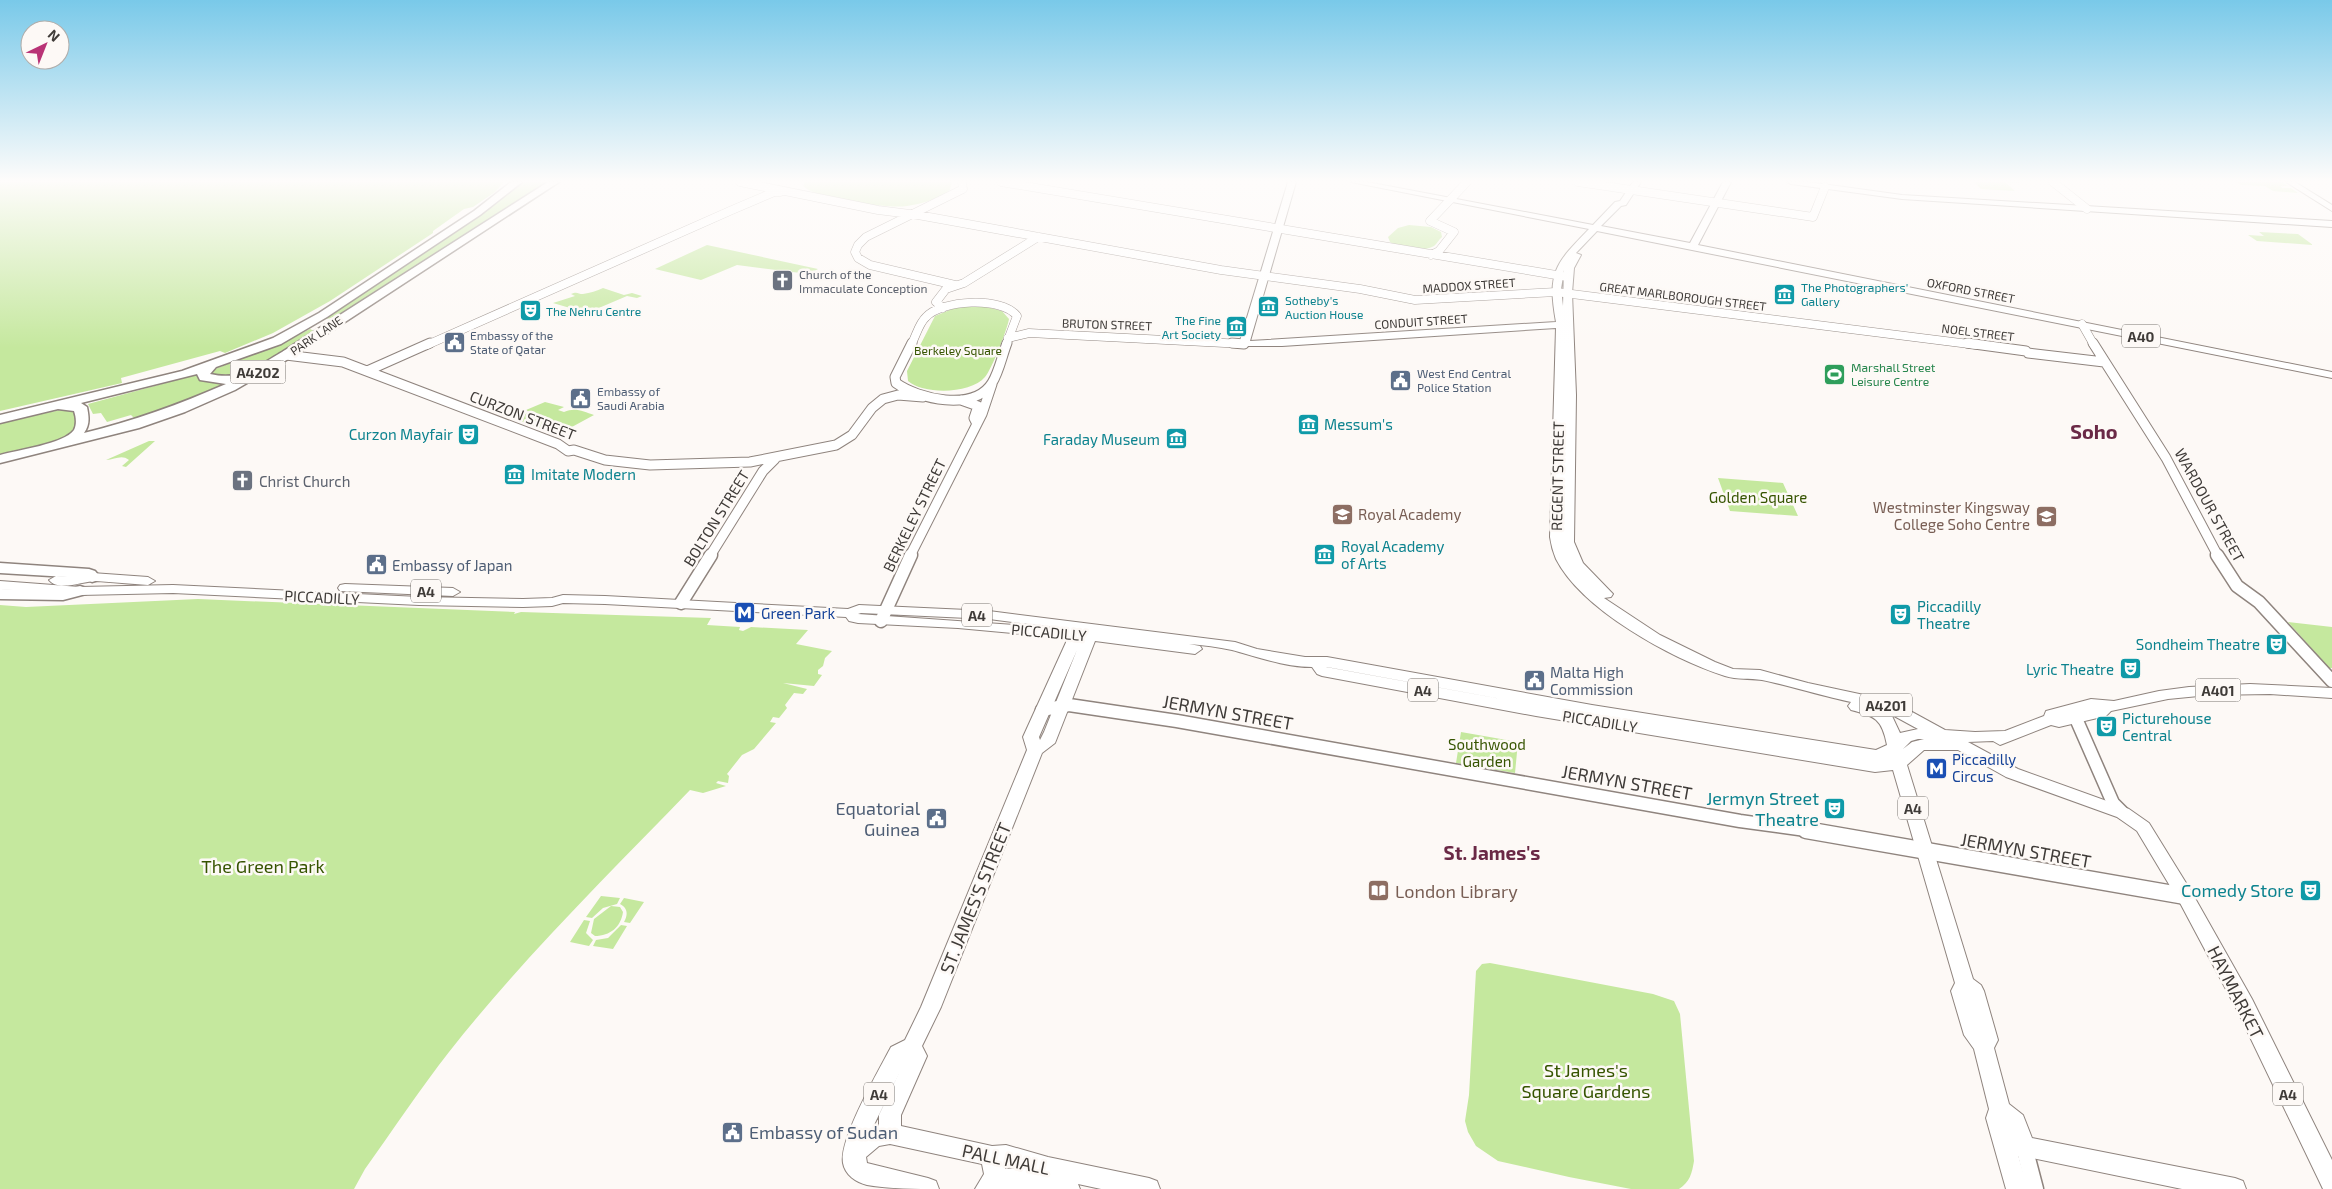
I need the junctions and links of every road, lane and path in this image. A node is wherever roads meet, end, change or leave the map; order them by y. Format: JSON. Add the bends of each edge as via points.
{"nodes":[{"id":1,"x":440,"y":237,"type":"edge"},
{"id":2,"x":468,"y":237,"type":"edge"},
{"id":3,"x":669,"y":237,"type":"edge"},
{"id":4,"x":867,"y":237,"type":"edge"},
{"id":5,"x":1038,"y":237,"type":"edge"},
{"id":6,"x":1041,"y":237,"type":"edge"},
{"id":7,"x":1276,"y":237,"type":"edge"},
{"id":8,"x":1329,"y":237,"type":"edge"},
{"id":9,"x":1450,"y":237,"type":"edge"},
{"id":10,"x":1589,"y":237,"type":"edge"},
{"id":11,"x":1591,"y":237,"type":"edge"},
{"id":12,"x":1651,"y":237,"type":"edge"},
{"id":13,"x":1702,"y":237,"type":"edge"},
{"id":14,"x":1698,"y":246,"type":"junction"},
{"id":15,"x":1431,"y":255,"type":"junction"},
{"id":16,"x":1265,"y":275,"type":"junction"},
{"id":17,"x":1558,"y":276,"type":"junction"},
{"id":18,"x":1568,"y":277,"type":"junction"},
{"id":19,"x":955,"y":285,"type":"junction"},
{"id":20,"x":1556,"y":292,"type":"junction"},
{"id":21,"x":1567,"y":293,"type":"junction"},
{"id":22,"x":943,"y":308,"type":"junction"},
{"id":23,"x":2083,"y":325,"type":"junction"},
{"id":24,"x":1013,"y":326,"type":"junction"},
{"id":25,"x":1565,"y":326,"type":"junction"},
{"id":26,"x":1029,"y":333,"type":"junction"},
{"id":27,"x":1008,"y":338,"type":"junction"},
{"id":28,"x":1926,"y":338,"type":"joint"},
{"id":29,"x":1244,"y":344,"type":"junction"},
{"id":30,"x":2200,"y":348,"type":"joint"},
{"id":31,"x":286,"y":355,"type":"junction"},
{"id":32,"x":2104,"y":362,"type":"junction"},
{"id":33,"x":212,"y":366,"type":"junction"},
{"id":34,"x":367,"y":371,"type":"junction"},
{"id":35,"x":254,"y":375,"type":"junction"},
{"id":36,"x":2332,"y":375,"type":"edge"},
{"id":37,"x":992,"y":384,"type":"junction"},
{"id":38,"x":923,"y":397,"type":"junction"},
{"id":39,"x":953,"y":399,"type":"junction"},
{"id":40,"x":54,"y":407,"type":"junction"},
{"id":41,"x":0,"y":419,"type":"edge"},
{"id":42,"x":977,"y":424,"type":"junction"},
{"id":43,"x":70,"y":441,"type":"junction"},
{"id":44,"x":784,"y":456,"type":"junction"},
{"id":45,"x":0,"y":458,"type":"edge"},
{"id":46,"x":0,"y":568,"type":"edge"},
{"id":47,"x":0,"y":577,"type":"edge"},
{"id":48,"x":92,"y":577,"type":"junction"},
{"id":49,"x":0,"y":585,"type":"edge"},
{"id":50,"x":80,"y":591,"type":"junction"},
{"id":51,"x":0,"y":594,"type":"edge"},
{"id":52,"x":563,"y":599,"type":"junction"},
{"id":53,"x":681,"y":603,"type":"junction"},
{"id":54,"x":884,"y":616,"type":"junction"},
{"id":55,"x":1083,"y":630,"type":"junction"},
{"id":56,"x":1305,"y":662,"type":"junction"},
{"id":57,"x":1742,"y":671,"type":"junction"},
{"id":58,"x":2332,"y":681,"type":"edge"},
{"id":59,"x":2332,"y":693,"type":"edge"},
{"id":60,"x":1062,"y":705,"type":"junction"},
{"id":61,"x":2098,"y":705,"type":"junction"},
{"id":62,"x":1042,"y":710,"type":"junction"},
{"id":63,"x":2075,"y":716,"type":"junction"},
{"id":64,"x":2050,"y":720,"type":"junction"},
{"id":65,"x":1942,"y":735,"type":"junction"},
{"id":66,"x":2006,"y":736,"type":"junction"},
{"id":67,"x":1960,"y":746,"type":"junction"},
{"id":68,"x":1894,"y":747,"type":"junction"},
{"id":69,"x":1035,"y":750,"type":"junction"},
{"id":70,"x":1898,"y":764,"type":"junction"},
{"id":71,"x":2123,"y":813,"type":"junction"},
{"id":72,"x":1927,"y":852,"type":"junction"},
{"id":73,"x":2185,"y":896,"type":"junction"},
{"id":74,"x":912,"y":1046,"type":"junction"},
{"id":75,"x":890,"y":1134,"type":"junction"},
{"id":76,"x":2015,"y":1145,"type":"junction"},
{"id":77,"x":992,"y":1156,"type":"junction"},
{"id":78,"x":855,"y":1158,"type":"junction"},
{"id":79,"x":2332,"y":1183,"type":"edge"},
{"id":80,"x":989,"y":1187,"type":"edge"},
{"id":81,"x":928,"y":1189,"type":"edge"},
{"id":82,"x":1069,"y":1189,"type":"edge"},
{"id":83,"x":1149,"y":1189,"type":"edge"},
{"id":84,"x":2018,"y":1189,"type":"edge"},
{"id":85,"x":2035,"y":1189,"type":"edge"},
{"id":86,"x":2235,"y":1189,"type":"edge"}],
"edges":[{"from":1,"to":33,"type":"highway","name":"PARK LANE","number":"A4202","via":[[323,315],[276,341]]},
{"from":2,"to":31,"type":"highway","name":"PARK LANE","number":"A4202"},
{"from":3,"to":34,"type":"street"},
{"from":4,"to":19,"type":"street","via":[[855,252],[861,261],[874,267]]},
{"from":5,"to":19,"type":"street","via":[[964,283]]},
{"from":6,"to":16,"type":"street","name":"MADDOX STREET"},
{"from":7,"to":16,"type":"main road"},
{"from":8,"to":15,"type":"street"},
{"from":9,"to":15,"type":"street","via":[[1439,251]]},
{"from":10,"to":17,"type":"main road","name":"REGENT STREET","number":"A4201","via":[[1564,260]]},
{"from":11,"to":18,"type":"main road","name":"REGENT STREET","number":"A4201","via":[[1572,261]]},
{"from":12,"to":14,"type":"main road","name":"OXFORD STREET","number":"A40"},
{"from":13,"to":14,"type":"main road"},
{"from":14,"to":23,"type":"main road","name":"OXFORD STREET","number":"A40"},
{"from":15,"to":17,"type":"street"},
{"from":16,"to":20,"type":"street","name":"MADDOX STREET","via":[[1415,300]]},
{"from":16,"to":29,"type":"main road"},
{"from":17,"to":18,"type":"street"},
{"from":17,"to":20,"type":"main road","name":"REGENT STREET","number":"A4201"},
{"from":18,"to":21,"type":"main road","name":"REGENT STREET","number":"A4201"},
{"from":19,"to":22,"type":"street","via":[[937,300],[936,303]]},
{"from":20,"to":21,"type":"street","name":"GREAT MARLBOROUGH STREET"},
{"from":20,"to":25,"type":"main road","name":"REGENT STREET","number":"A4201"},
{"from":21,"to":25,"type":"main road","name":"REGENT STREET","number":"A4201"},
{"from":21,"to":28,"type":"street","name":"GREAT MARLBOROUGH STREET"},
{"from":22,"to":24,"type":"street","via":[[975,302],[1001,305],[1016,314]]},
{"from":22,"to":38,"type":"street","via":[[923,320],[895,376],[896,383],[902,388]]},
{"from":23,"to":30,"type":"main road","name":"OXFORD STREET","number":"A40"},
{"from":23,"to":32,"type":"street","name":"WARDOUR STREET"},
{"from":24,"to":26,"type":"street","name":"BRUTON STREET"},
{"from":24,"to":27,"type":"street"},
{"from":25,"to":29,"type":"main road","name":"CONDUIT STREET"},
{"from":25,"to":57,"type":"main road","name":"REGENT STREET","number":"A4201","via":[[1571,395],[1568,537],[1572,554],[1584,573],[1618,604],[1674,639]]},
{"from":26,"to":27,"type":"street","name":"BRUTON STREET"},
{"from":26,"to":29,"type":"street","name":"BRUTON STREET"},
{"from":27,"to":37,"type":"street"},
{"from":28,"to":32,"type":"street","name":"NOEL STREET"},
{"from":30,"to":36,"type":"main road","name":"OXFORD STREET","number":"A40"},
{"from":31,"to":34,"type":"street","name":"CURZON STREET","via":[[334,360]]},
{"from":31,"to":35,"type":"highway","name":"PARK LANE","number":"A4202"},
{"from":32,"to":58,"type":"street","name":"WARDOUR STREET","via":[[2166,458],[2210,543],[2237,586],[2259,602]]},
{"from":33,"to":35,"type":"highway","number":"A4202","via":[[203,375],[211,380],[229,381]]},
{"from":33,"to":40,"type":"highway","name":"PARK LANE","number":"A4202"},
{"from":34,"to":44,"type":"street","name":"CURZON STREET","via":[[558,444],[568,451],[605,460],[650,465],[741,463]]},
{"from":35,"to":43,"type":"highway","name":"PARK LANE","number":"A4202","via":[[218,394],[174,411]]},
{"from":37,"to":39,"type":"street","via":[[978,394]]},
{"from":37,"to":42,"type":"street","name":"BERKELEY STREET","via":[[988,404]]},
{"from":38,"to":39,"type":"street"},
{"from":38,"to":44,"type":"street","name":"CURZON STREET","via":[[894,396],[881,400],[845,442]]},
{"from":39,"to":42,"type":"street","via":[[967,400],[978,406],[974,416]]},
{"from":40,"to":41,"type":"highway","name":"PARK LANE","number":"A4202"},
{"from":40,"to":43,"type":"highway","number":"A4202","via":[[80,407],[84,426]]},
{"from":42,"to":54,"type":"street","name":"BERKELEY STREET"},
{"from":43,"to":45,"type":"highway","name":"PARK LANE","number":"A4202"},
{"from":44,"to":53,"type":"street","name":"BOLTON STREET","via":[[767,464]]},
{"from":46,"to":48,"type":"highway","number":"A4","via":[[89,574]]},
{"from":47,"to":48,"type":"main road","number":"A4","via":[[69,581]]},
{"from":48,"to":52,"type":"main road","name":"PICCADILLY","number":"A4","via":[[556,596]]},
{"from":49,"to":50,"type":"main road","number":"A4"},
{"from":50,"to":51,"type":"highway","number":"A4","via":[[63,595]]},
{"from":50,"to":52,"type":"main road","name":"PICCADILLY","number":"A4","via":[[173,589],[524,603]]},
{"from":52,"to":53,"type":"main road","name":"PICCADILLY","number":"A4"},
{"from":53,"to":54,"type":"main road","name":"PICCADILLY","number":"A4","via":[[850,612],[854,618]]},
{"from":54,"to":55,"type":"main road","name":"PICCADILLY","number":"A4","via":[[958,624]]},
{"from":55,"to":56,"type":"main road","name":"PICCADILLY","number":"A4","via":[[1213,652],[1251,652]]},
{"from":55,"to":60,"type":"main road","name":"ST. JAMES'S STREET","number":"A4"},
{"from":55,"to":62,"type":"main road","name":"ST. JAMES'S STREET","number":"A4"},
{"from":56,"to":68,"type":"main road","name":"PICCADILLY","number":"A4","via":[[1327,662],[1870,756],[1883,756]]},
{"from":56,"to":70,"type":"main road","name":"PICCADILLY","number":"A4","via":[[1322,671],[1536,711],[1866,765],[1884,767]]},
{"from":57,"to":65,"type":"main road","name":"REGENT STREET","number":"A4201","via":[[1880,703]]},
{"from":57,"to":68,"type":"main road","name":"REGENT STREET","number":"A4201","via":[[1756,682],[1768,686],[1868,708],[1884,718]]},
{"from":59,"to":61,"type":"main road","number":"A401","via":[[2251,688],[2204,690]]},
{"from":60,"to":62,"type":"street"},
{"from":60,"to":69,"type":"main road","name":"ST. JAMES'S STREET","number":"A4","via":[[1048,743]]},
{"from":60,"to":72,"type":"street","name":"JERMYN STREET","via":[[1177,721]]},
{"from":61,"to":63,"type":"main road","number":"A401","via":[[2105,709]]},
{"from":61,"to":64,"type":"main road","number":"A401","via":[[2051,715]]},
{"from":62,"to":69,"type":"main road","name":"ST. JAMES'S STREET","number":"A4","via":[[1031,737]]},
{"from":63,"to":64,"type":"main road","number":"A401","via":[[2059,722]]},
{"from":63,"to":71,"type":"street","via":[[2113,802]]},
{"from":64,"to":66,"type":"main road","number":"A401"},
{"from":65,"to":66,"type":"main road","number":"A401","via":[[1973,738]]},
{"from":65,"to":67,"type":"main road","number":"A4"},
{"from":65,"to":68,"type":"main road","number":"A4","via":[[1911,735]]},
{"from":66,"to":67,"type":"main road","via":[[1981,746]]},
{"from":67,"to":70,"type":"main road","via":[[1919,746]]},
{"from":67,"to":71,"type":"main road","number":"A4","via":[[2012,773]]},
{"from":68,"to":70,"type":"main road","number":"A4"},
{"from":69,"to":74,"type":"main road","name":"ST. JAMES'S STREET","number":"A4","via":[[951,960]]},
{"from":70,"to":72,"type":"main road","number":"A4"},
{"from":71,"to":73,"type":"main road","name":"HAYMARKET","number":"A4","via":[[2143,827]]},
{"from":72,"to":73,"type":"street","name":"JERMYN STREET"},
{"from":72,"to":76,"type":"main road","number":"A4","via":[[1966,984],[1961,991],[1974,1035],[1983,1045],[2000,1108],[2015,1122]]},
{"from":73,"to":79,"type":"main road","name":"HAYMARKET","number":"A4","via":[[2245,1005]]},
{"from":74,"to":75,"type":"main road","name":"ST. JAMES'S STREET","number":"A4","via":[[917,1056],[890,1115]]},
{"from":74,"to":78,"type":"main road","name":"ST. JAMES'S STREET","number":"A4","via":[[898,1053],[857,1139]]},
{"from":75,"to":77,"type":"main road","name":"PALL MALL"},
{"from":75,"to":78,"type":"main road","via":[[874,1137]]},
{"from":76,"to":84,"type":"main road"},
{"from":76,"to":85,"type":"street"},
{"from":76,"to":86,"type":"main road"},
{"from":77,"to":80,"type":"main road","via":[[995,1174]]},
{"from":77,"to":83,"type":"main road","name":"PALL MALL","via":[[1006,1155]]},
{"from":78,"to":81,"type":"main road","via":[[859,1170],[868,1175]]},
{"from":80,"to":82,"type":"main road","name":"PALL MALL","via":[[1004,1179],[1020,1178]]}]}
